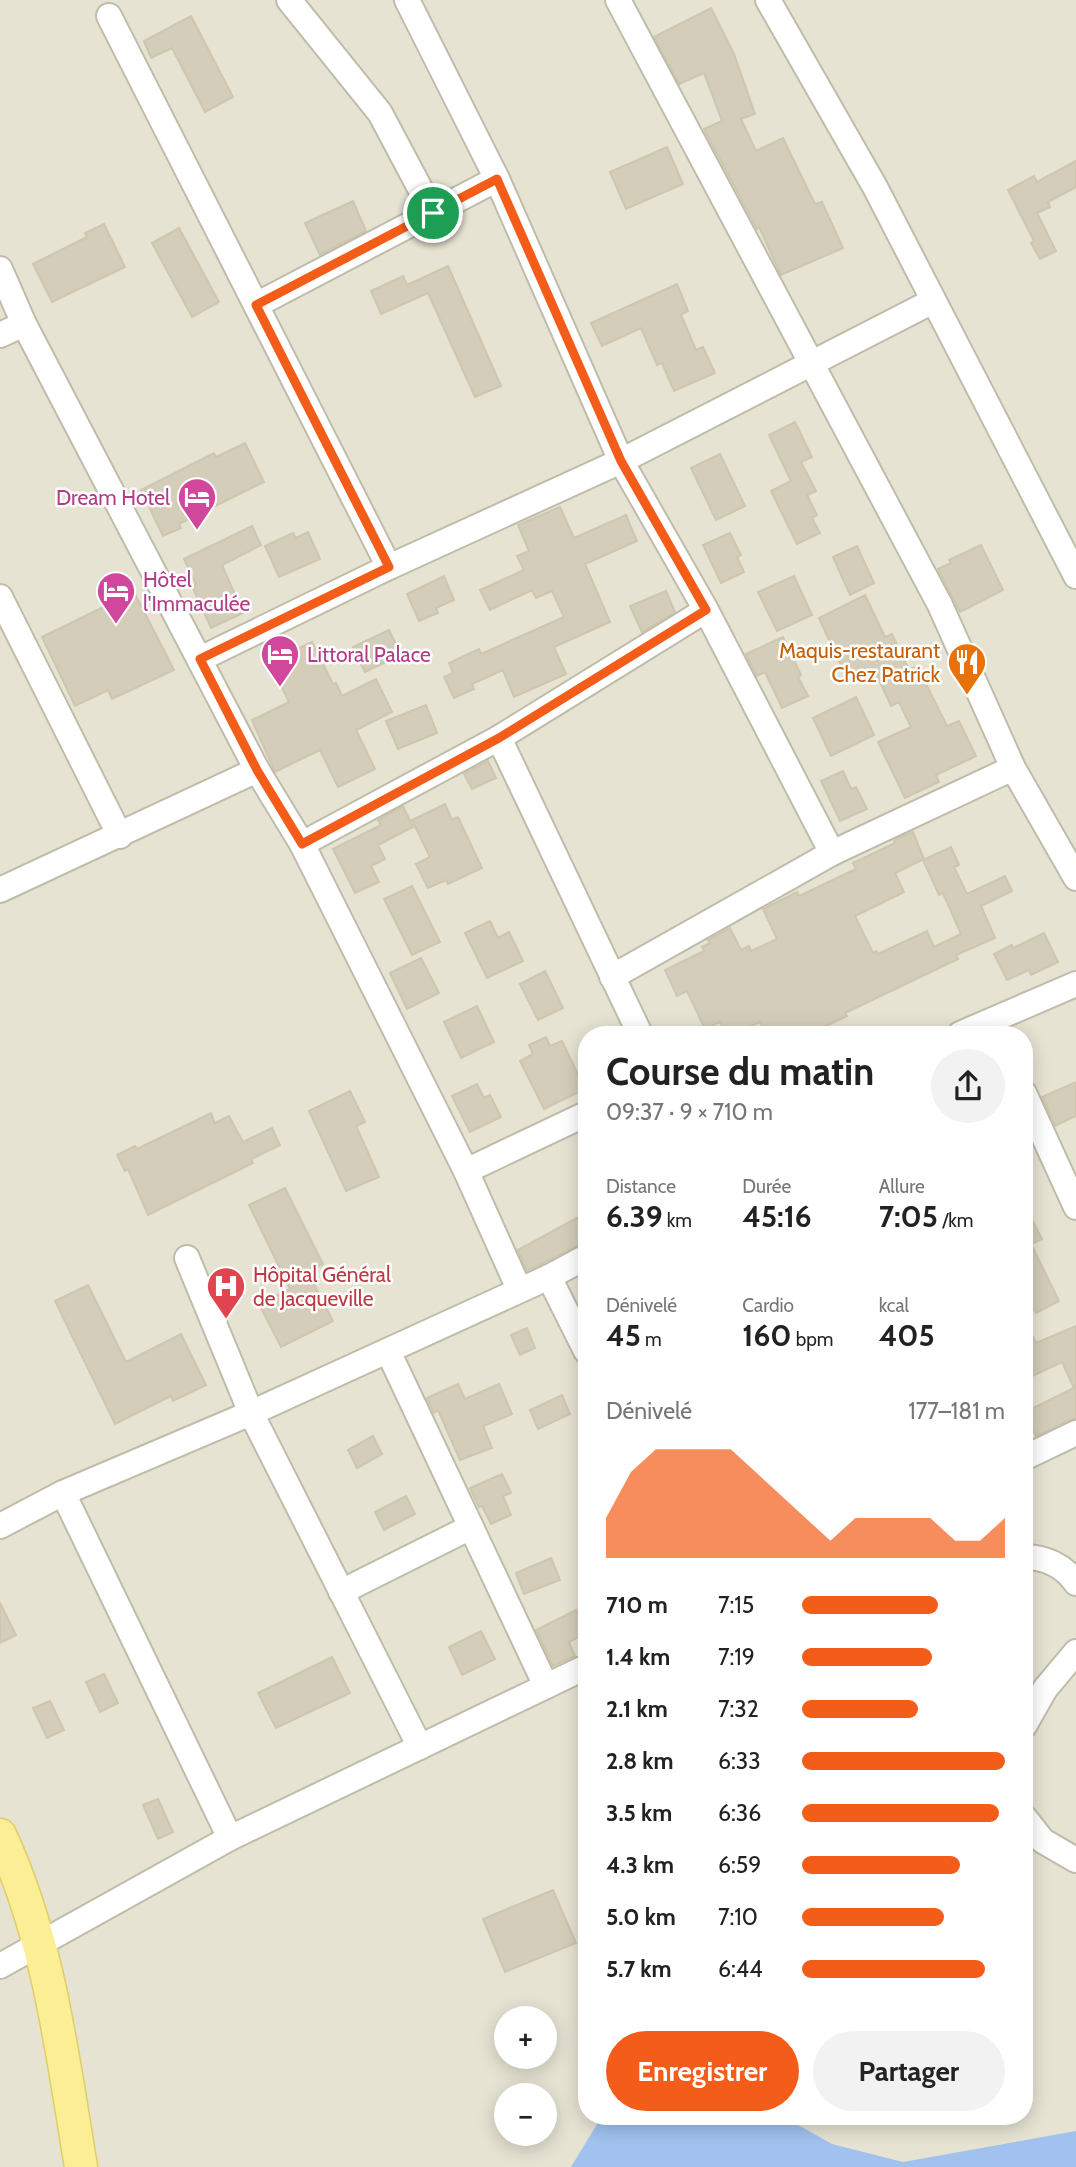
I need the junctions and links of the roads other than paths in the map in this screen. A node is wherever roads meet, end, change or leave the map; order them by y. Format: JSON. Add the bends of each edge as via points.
{"nodes":[{"id":1,"x":289,"y":0,"type":"edge"},
{"id":2,"x":407,"y":0,"type":"edge"},
{"id":3,"x":618,"y":0,"type":"edge"},
{"id":4,"x":768,"y":0,"type":"edge"},
{"id":5,"x":109,"y":16,"type":"dead end"},
{"id":6,"x":497,"y":179,"type":"junction"},
{"id":7,"x":433,"y":213,"type":"junction"},
{"id":8,"x":0,"y":270,"type":"edge"},
{"id":9,"x":933,"y":300,"type":"junction"},
{"id":10,"x":256,"y":305,"type":"junction"},
{"id":11,"x":24,"y":324,"type":"junction"},
{"id":12,"x":0,"y":335,"type":"edge"},
{"id":13,"x":811,"y":363,"type":"junction"},
{"id":14,"x":621,"y":461,"type":"junction"},
{"id":15,"x":389,"y":567,"type":"junction"},
{"id":16,"x":1076,"y":576,"type":"edge"},
{"id":17,"x":0,"y":597,"type":"edge"},
{"id":18,"x":706,"y":610,"type":"junction"},
{"id":19,"x":200,"y":659,"type":"junction"},
{"id":20,"x":499,"y":738,"type":"junction"},
{"id":21,"x":1013,"y":768,"type":"junction"},
{"id":22,"x":257,"y":770,"type":"junction"},
{"id":23,"x":120,"y":836,"type":"junction"},
{"id":24,"x":302,"y":844,"type":"junction"},
{"id":25,"x":832,"y":853,"type":"junction"},
{"id":26,"x":1076,"y":878,"type":"edge"},
{"id":27,"x":0,"y":890,"type":"edge"},
{"id":28,"x":612,"y":976,"type":"junction"},
{"id":29,"x":1076,"y":984,"type":"edge"},
{"id":30,"x":636,"y":1026,"type":"edge"},
{"id":31,"x":995,"y":1026,"type":"edge"},
{"id":32,"x":1033,"y":1113,"type":"edge"},
{"id":33,"x":578,"y":1118,"type":"edge"},
{"id":34,"x":466,"y":1171,"type":"junction"},
{"id":35,"x":1076,"y":1207,"type":"edge"},
{"id":36,"x":187,"y":1258,"type":"dead end"},
{"id":37,"x":578,"y":1261,"type":"edge"},
{"id":38,"x":549,"y":1277,"type":"junction"},
{"id":39,"x":519,"y":1289,"type":"junction"},
{"id":40,"x":578,"y":1335,"type":"edge"},
{"id":41,"x":388,"y":1351,"type":"junction"},
{"id":42,"x":251,"y":1413,"type":"junction"},
{"id":43,"x":1076,"y":1433,"type":"edge"},
{"id":44,"x":1033,"y":1454,"type":"edge"},
{"id":45,"x":63,"y":1493,"type":"junction"},
{"id":46,"x":0,"y":1526,"type":"edge"},
{"id":47,"x":471,"y":1527,"type":"junction"},
{"id":48,"x":1033,"y":1557,"type":"edge"},
{"id":49,"x":1076,"y":1583,"type":"edge"},
{"id":50,"x":341,"y":1592,"type":"junction"},
{"id":51,"x":1076,"y":1652,"type":"edge"},
{"id":52,"x":578,"y":1671,"type":"edge"},
{"id":53,"x":546,"y":1686,"type":"junction"},
{"id":54,"x":1033,"y":1710,"type":"edge"},
{"id":55,"x":420,"y":1747,"type":"junction"},
{"id":56,"x":1033,"y":1828,"type":"edge"},
{"id":57,"x":0,"y":1835,"type":"edge"},
{"id":58,"x":230,"y":1838,"type":"junction"},
{"id":59,"x":1076,"y":1860,"type":"edge"},
{"id":60,"x":40,"y":1942,"type":"junction"},
{"id":61,"x":0,"y":1966,"type":"edge"},
{"id":62,"x":81,"y":2167,"type":"edge"}],
"edges":[{"from":1,"to":7,"type":"street","via":[[380,113]]},
{"from":2,"to":6,"type":"street"},
{"from":3,"to":13,"type":"street"},
{"from":4,"to":9,"type":"street","via":[[875,187]]},
{"from":5,"to":10,"type":"street"},
{"from":6,"to":7,"type":"street"},
{"from":6,"to":14,"type":"street"},
{"from":7,"to":10,"type":"street"},
{"from":8,"to":11,"type":"street"},
{"from":9,"to":13,"type":"street"},
{"from":9,"to":16,"type":"street"},
{"from":10,"to":15,"type":"street"},
{"from":11,"to":12,"type":"street"},
{"from":11,"to":19,"type":"street"},
{"from":13,"to":14,"type":"street"},
{"from":13,"to":21,"type":"street","via":[[940,605]]},
{"from":14,"to":15,"type":"street"},
{"from":14,"to":18,"type":"street"},
{"from":15,"to":19,"type":"street"},
{"from":17,"to":23,"type":"street"},
{"from":18,"to":20,"type":"street"},
{"from":18,"to":25,"type":"street"},
{"from":19,"to":22,"type":"street"},
{"from":20,"to":24,"type":"street"},
{"from":20,"to":28,"type":"street"},
{"from":21,"to":25,"type":"street"},
{"from":21,"to":26,"type":"street"},
{"from":22,"to":23,"type":"street"},
{"from":22,"to":24,"type":"street"},
{"from":23,"to":27,"type":"street"},
{"from":24,"to":34,"type":"street"},
{"from":25,"to":28,"type":"street"},
{"from":28,"to":30,"type":"street"},
{"from":29,"to":31,"type":"street"},
{"from":32,"to":35,"type":"street"},
{"from":33,"to":34,"type":"street"},
{"from":34,"to":39,"type":"street"},
{"from":36,"to":42,"type":"street"},
{"from":37,"to":38,"type":"street"},
{"from":38,"to":39,"type":"street"},
{"from":38,"to":40,"type":"street"},
{"from":39,"to":41,"type":"street"},
{"from":41,"to":42,"type":"street"},
{"from":41,"to":47,"type":"street"},
{"from":42,"to":45,"type":"street"},
{"from":42,"to":50,"type":"street"},
{"from":43,"to":44,"type":"street"},
{"from":45,"to":46,"type":"street"},
{"from":45,"to":58,"type":"street"},
{"from":47,"to":50,"type":"street"},
{"from":47,"to":53,"type":"street"},
{"from":48,"to":49,"type":"street","via":[[1066,1570]]},
{"from":50,"to":55,"type":"street"},
{"from":51,"to":54,"type":"street"},
{"from":52,"to":53,"type":"street"},
{"from":53,"to":55,"type":"street"},
{"from":55,"to":58,"type":"street"},
{"from":56,"to":59,"type":"street","via":[[1043,1841]]},
{"from":57,"to":60,"type":"main road"},
{"from":58,"to":60,"type":"street"},
{"from":60,"to":61,"type":"street"},
{"from":60,"to":62,"type":"main road"}]}
